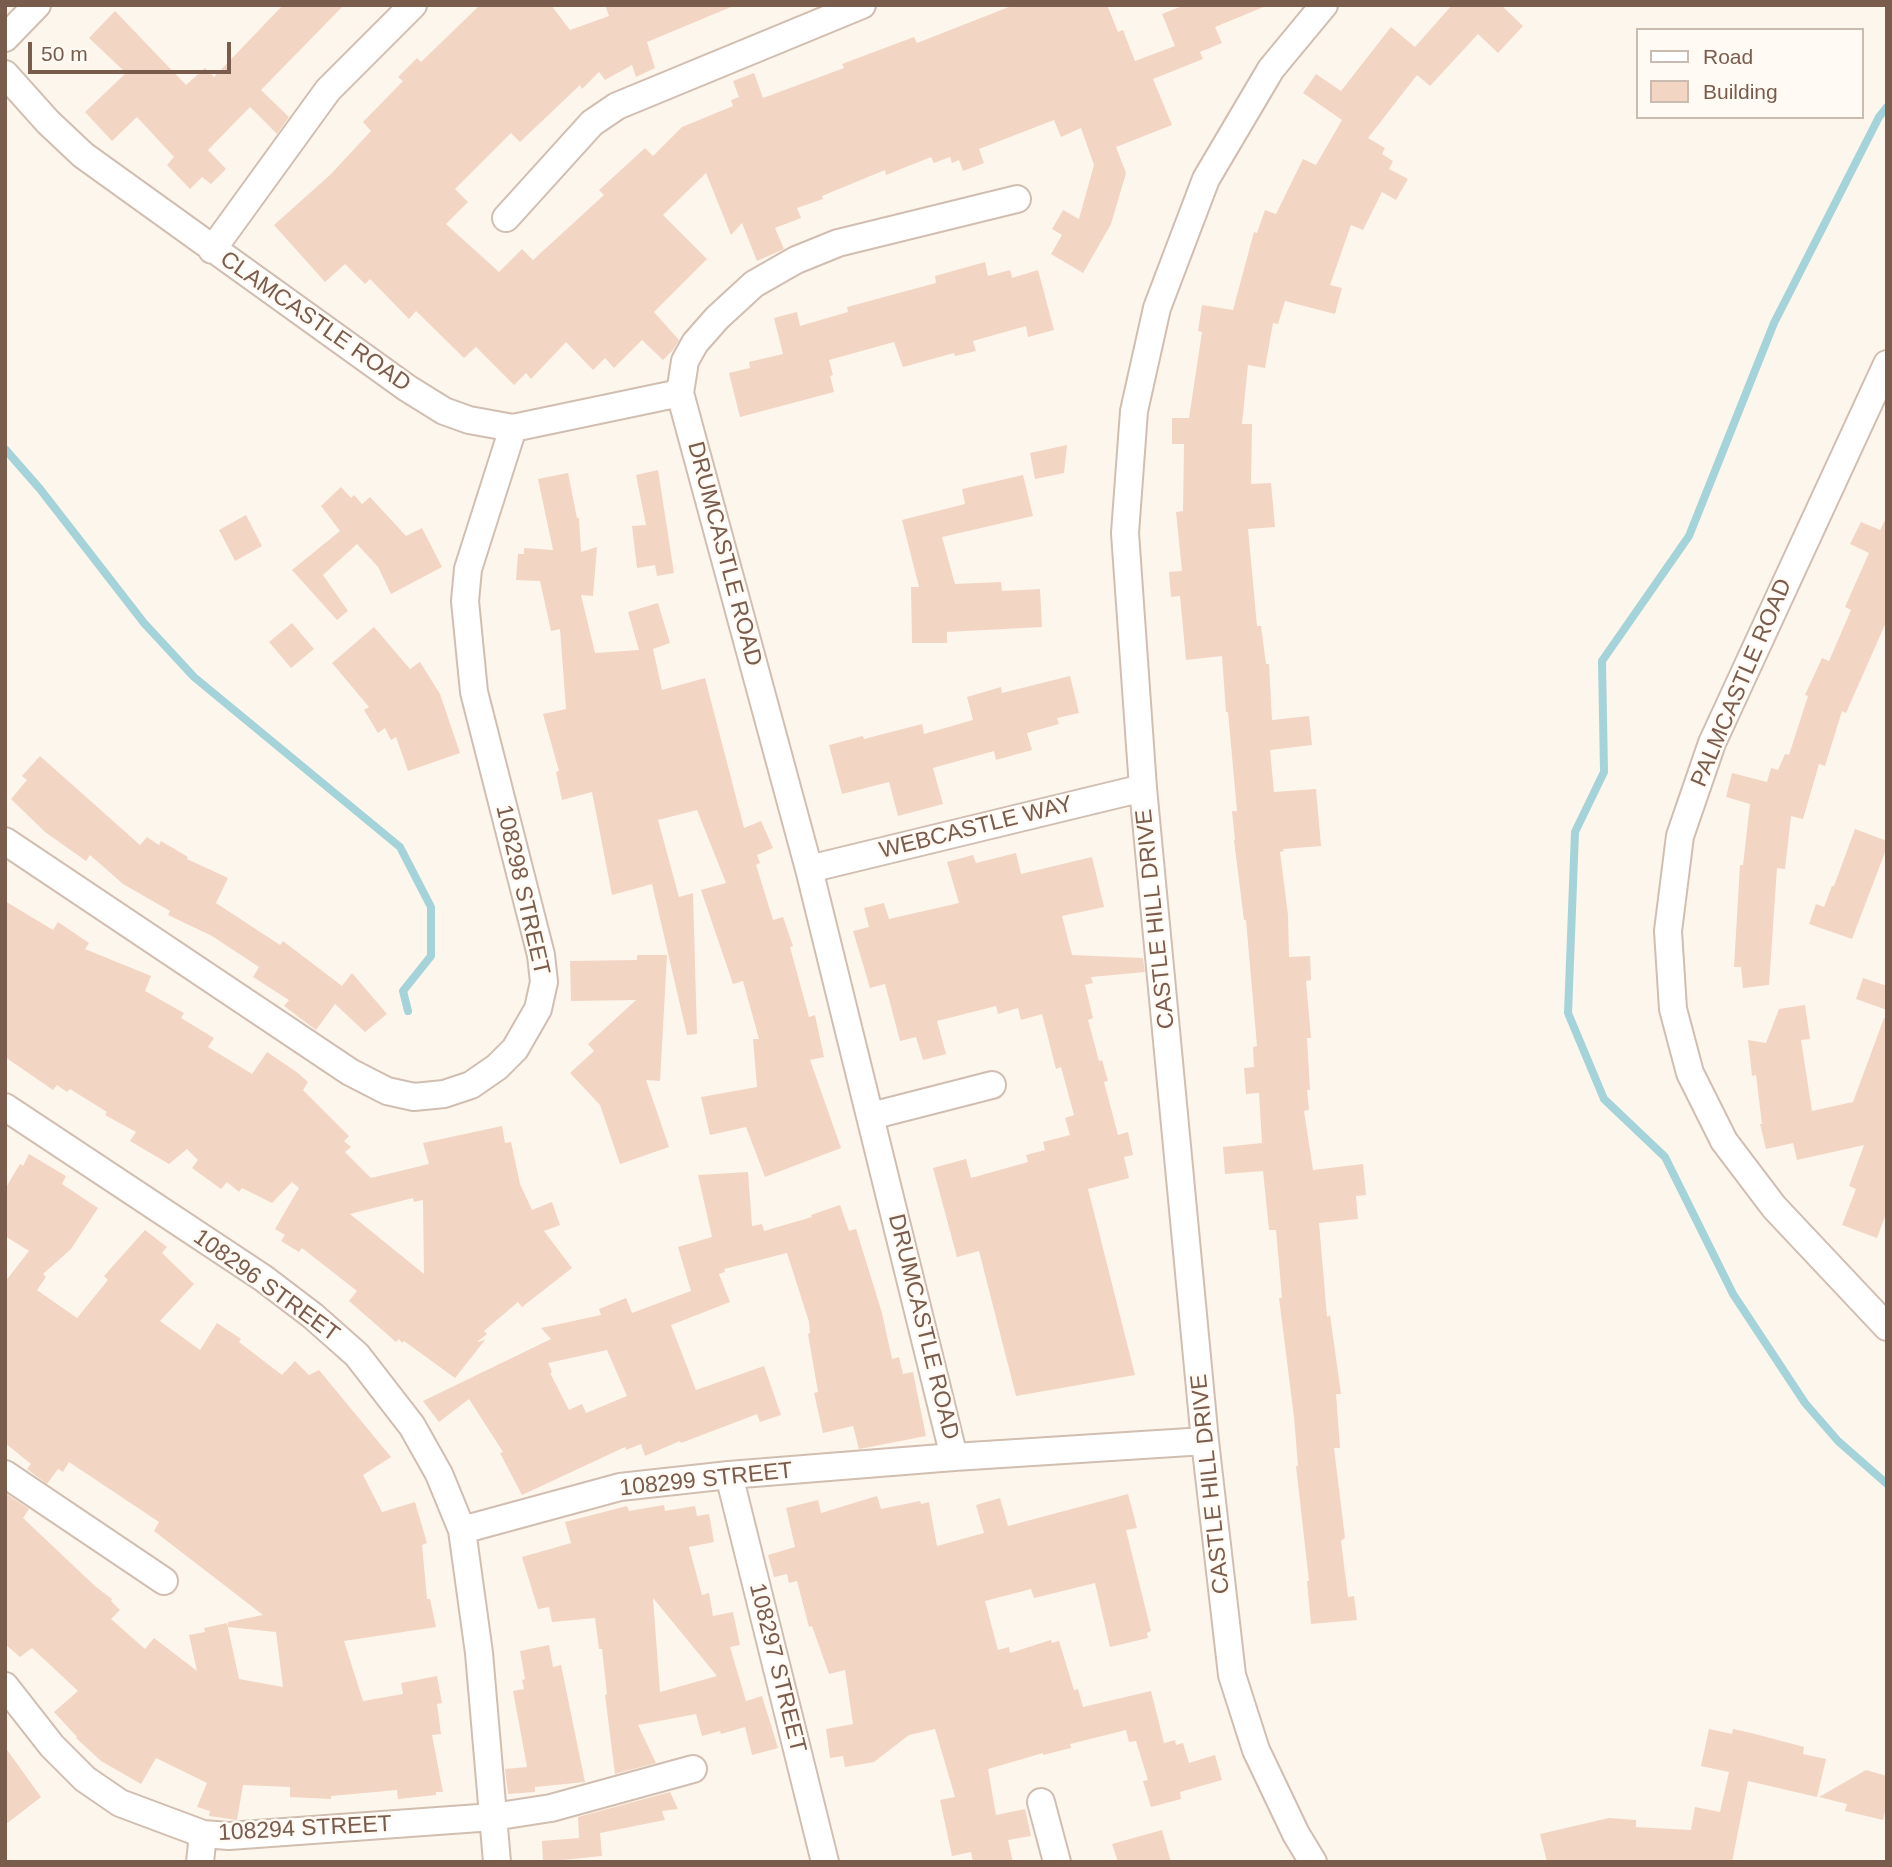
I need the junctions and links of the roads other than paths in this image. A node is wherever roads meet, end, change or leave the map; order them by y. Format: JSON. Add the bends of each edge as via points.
{"nodes":[{"id":1,"x":37,"y":5,"type":"edge"},
{"id":2,"x":413,"y":5,"type":"edge"},
{"id":3,"x":862,"y":5,"type":"edge"},
{"id":4,"x":1324,"y":5,"type":"edge"},
{"id":5,"x":5,"y":38,"type":"edge"},
{"id":6,"x":5,"y":74,"type":"edge"},
{"id":7,"x":1017,"y":199,"type":"dead end"},
{"id":8,"x":506,"y":218,"type":"dead end"},
{"id":9,"x":212,"y":250,"type":"junction"},
{"id":10,"x":1887,"y":363,"type":"edge"},
{"id":11,"x":680,"y":393,"type":"junction"},
{"id":12,"x":513,"y":428,"type":"junction"},
{"id":13,"x":1143,"y":788,"type":"junction"},
{"id":14,"x":5,"y":841,"type":"edge"},
{"id":15,"x":809,"y":869,"type":"junction"},
{"id":16,"x":992,"y":1085,"type":"dead end"},
{"id":17,"x":5,"y":1107,"type":"edge"},
{"id":18,"x":871,"y":1116,"type":"junction"},
{"id":19,"x":1887,"y":1327,"type":"edge"},
{"id":20,"x":1205,"y":1441,"type":"junction"},
{"id":21,"x":954,"y":1457,"type":"junction"},
{"id":22,"x":5,"y":1474,"type":"edge"},
{"id":23,"x":729,"y":1475,"type":"junction"},
{"id":24,"x":462,"y":1530,"type":"junction"},
{"id":25,"x":164,"y":1581,"type":"dead end"},
{"id":26,"x":5,"y":1686,"type":"edge"},
{"id":27,"x":693,"y":1769,"type":"dead end"},
{"id":28,"x":1041,"y":1802,"type":"dead end"},
{"id":29,"x":493,"y":1817,"type":"junction"},
{"id":30,"x":203,"y":1834,"type":"junction"},
{"id":31,"x":200,"y":1862,"type":"edge"},
{"id":32,"x":497,"y":1862,"type":"edge"},
{"id":33,"x":825,"y":1862,"type":"edge"},
{"id":34,"x":1057,"y":1862,"type":"edge"},
{"id":35,"x":1313,"y":1862,"type":"edge"}],
"edges":[{"from":1,"to":5,"type":"street"},
{"from":2,"to":9,"type":"street","via":[[328,90]]},
{"from":3,"to":8,"type":"street","via":[[618,106],[592,123]]},
{"from":4,"to":13,"type":"street","name":"CASTLE HILL DRIVE","via":[[1270,69],[1206,179],[1157,308],[1134,411],[1125,533]]},
{"from":6,"to":9,"type":"street","name":"CLAMCASTLE ROAD","via":[[83,155]]},
{"from":7,"to":11,"type":"street","name":"DRUMCASTLE ROAD","via":[[838,243],[754,284],[695,343],[685,361]]},
{"from":9,"to":12,"type":"street","name":"CLAMCASTLE ROAD","via":[[444,411]]},
{"from":10,"to":19,"type":"street","name":"PALMCASTLE ROAD","via":[[1712,743],[1680,836],[1668,931],[1674,1009],[1690,1073],[1724,1141],[1774,1207]]},
{"from":11,"to":12,"type":"street","name":"CLAMCASTLE ROAD"},
{"from":11,"to":15,"type":"street","name":"DRUMCASTLE ROAD"},
{"from":12,"to":14,"type":"street","name":"108298 STREET","via":[[468,569],[465,601],[474,692],[544,982],[538,1009],[515,1049],[498,1067],[471,1085],[444,1094],[414,1097],[387,1091],[350,1072]]},
{"from":13,"to":15,"type":"street","name":"WEBCASTLE WAY"},
{"from":13,"to":20,"type":"street","name":"CASTLE HILL DRIVE"},
{"from":15,"to":18,"type":"street","name":"DRUMCASTLE ROAD"},
{"from":16,"to":18,"type":"street"},
{"from":17,"to":24,"type":"street","name":"108296 STREET","via":[[263,1278],[357,1355],[412,1426],[439,1474]]},
{"from":18,"to":21,"type":"street","name":"DRUMCASTLE ROAD"},
{"from":20,"to":21,"type":"street","name":"DRUMCASTLE ROAD"},
{"from":20,"to":35,"type":"street","name":"CASTLE HILL DRIVE","via":[[1232,1675],[1256,1750]]},
{"from":21,"to":23,"type":"street","name":"108299 STREET"},
{"from":22,"to":25,"type":"street"},
{"from":23,"to":24,"type":"street","name":"108299 STREET","via":[[620,1487]]},
{"from":23,"to":33,"type":"street","name":"108297 STREET"},
{"from":24,"to":29,"type":"street","name":"108296 STREET","via":[[479,1653]]},
{"from":26,"to":30,"type":"street","name":"108294 STREET","via":[[85,1779],[120,1803]]},
{"from":27,"to":29,"type":"street","name":"108294 STREET","via":[[551,1808]]},
{"from":28,"to":34,"type":"street"},
{"from":29,"to":30,"type":"street","name":"108294 STREET","via":[[229,1836]]},
{"from":29,"to":32,"type":"street","name":"108296 STREET"},
{"from":30,"to":31,"type":"street"}]}
